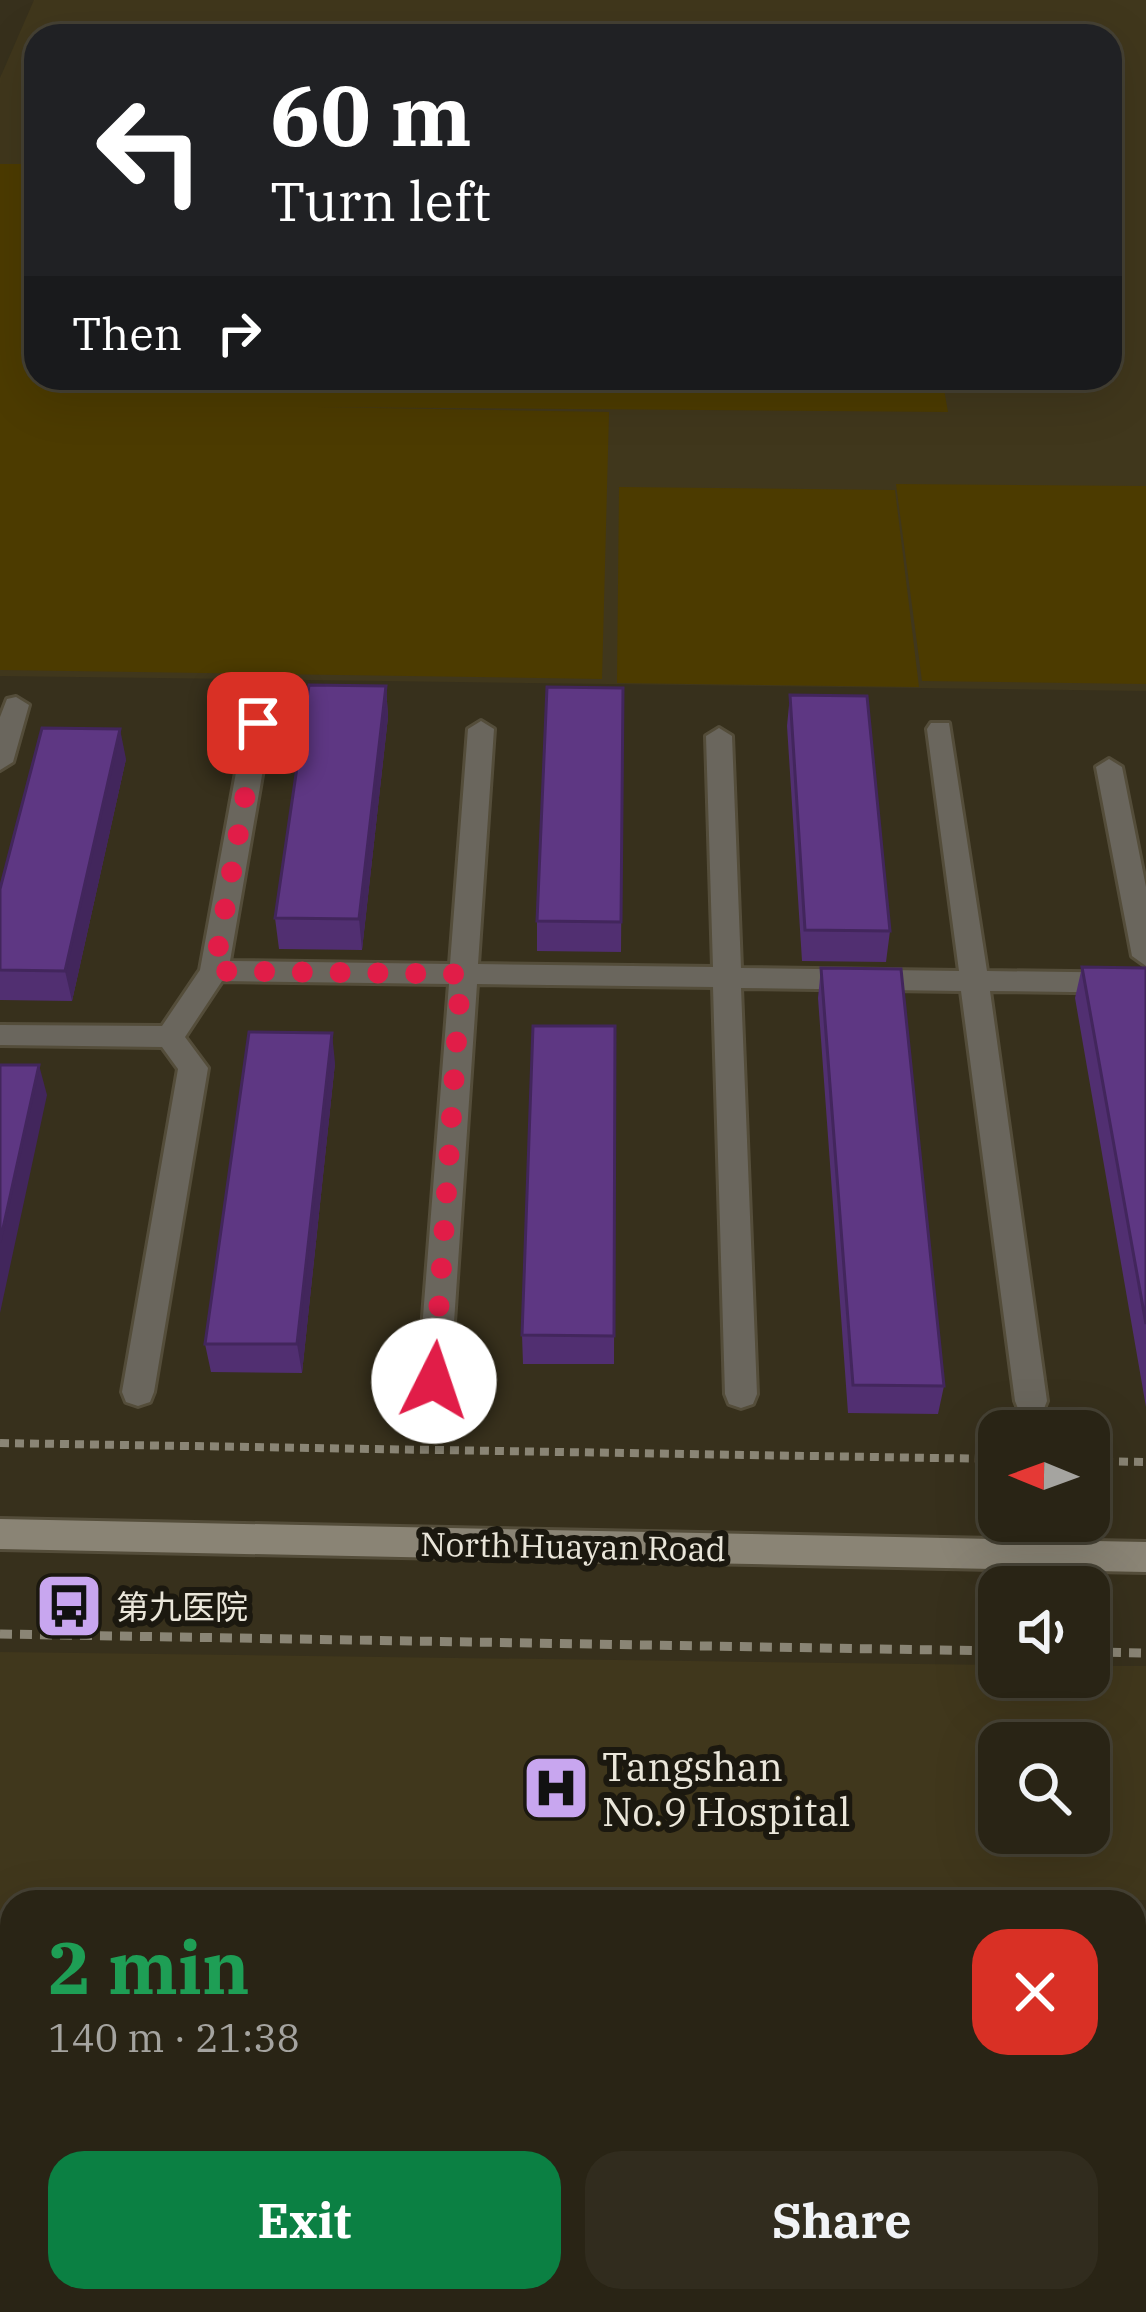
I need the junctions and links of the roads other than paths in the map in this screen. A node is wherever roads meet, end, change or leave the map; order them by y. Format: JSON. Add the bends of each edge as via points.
{"nodes":[{"id":1,"x":16,"y":705,"type":"dead end"},
{"id":2,"x":258,"y":723,"type":"dead end"},
{"id":3,"x":481,"y":729,"type":"dead end"},
{"id":4,"x":940,"y":729,"type":"dead end"},
{"id":5,"x":719,"y":736,"type":"dead end"},
{"id":6,"x":0,"y":762,"type":"edge"},
{"id":7,"x":1108,"y":767,"type":"dead end"},
{"id":8,"x":1146,"y":956,"type":"edge"},
{"id":9,"x":214,"y":971,"type":"junction"},
{"id":10,"x":461,"y":974,"type":"junction"},
{"id":11,"x":727,"y":977,"type":"junction"},
{"id":12,"x":974,"y":980,"type":"junction"},
{"id":13,"x":1146,"y":983,"type":"edge"},
{"id":14,"x":0,"y":1035,"type":"edge"},
{"id":15,"x":170,"y":1037,"type":"junction"},
{"id":16,"x":434,"y":1381,"type":"dead end"},
{"id":17,"x":138,"y":1392,"type":"dead end"},
{"id":18,"x":741,"y":1394,"type":"dead end"},
{"id":19,"x":1031,"y":1401,"type":"dead end"},
{"id":20,"x":0,"y":1534,"type":"edge"},
{"id":21,"x":1146,"y":1557,"type":"edge"}],
"edges":[{"from":1,"to":6,"type":"lane"},
{"from":2,"to":9,"type":"lane"},
{"from":3,"to":10,"type":"lane"},
{"from":4,"to":12,"type":"lane"},
{"from":5,"to":11,"type":"lane"},
{"from":7,"to":8,"type":"lane"},
{"from":9,"to":10,"type":"lane"},
{"from":9,"to":15,"type":"lane"},
{"from":10,"to":11,"type":"lane"},
{"from":10,"to":16,"type":"lane"},
{"from":11,"to":12,"type":"lane"},
{"from":11,"to":18,"type":"lane"},
{"from":12,"to":13,"type":"lane"},
{"from":12,"to":19,"type":"lane"},
{"from":14,"to":15,"type":"lane"},
{"from":15,"to":17,"type":"lane","via":[[193,1068]]},
{"from":20,"to":21,"type":"street","name":"North Huayan Road"}]}
